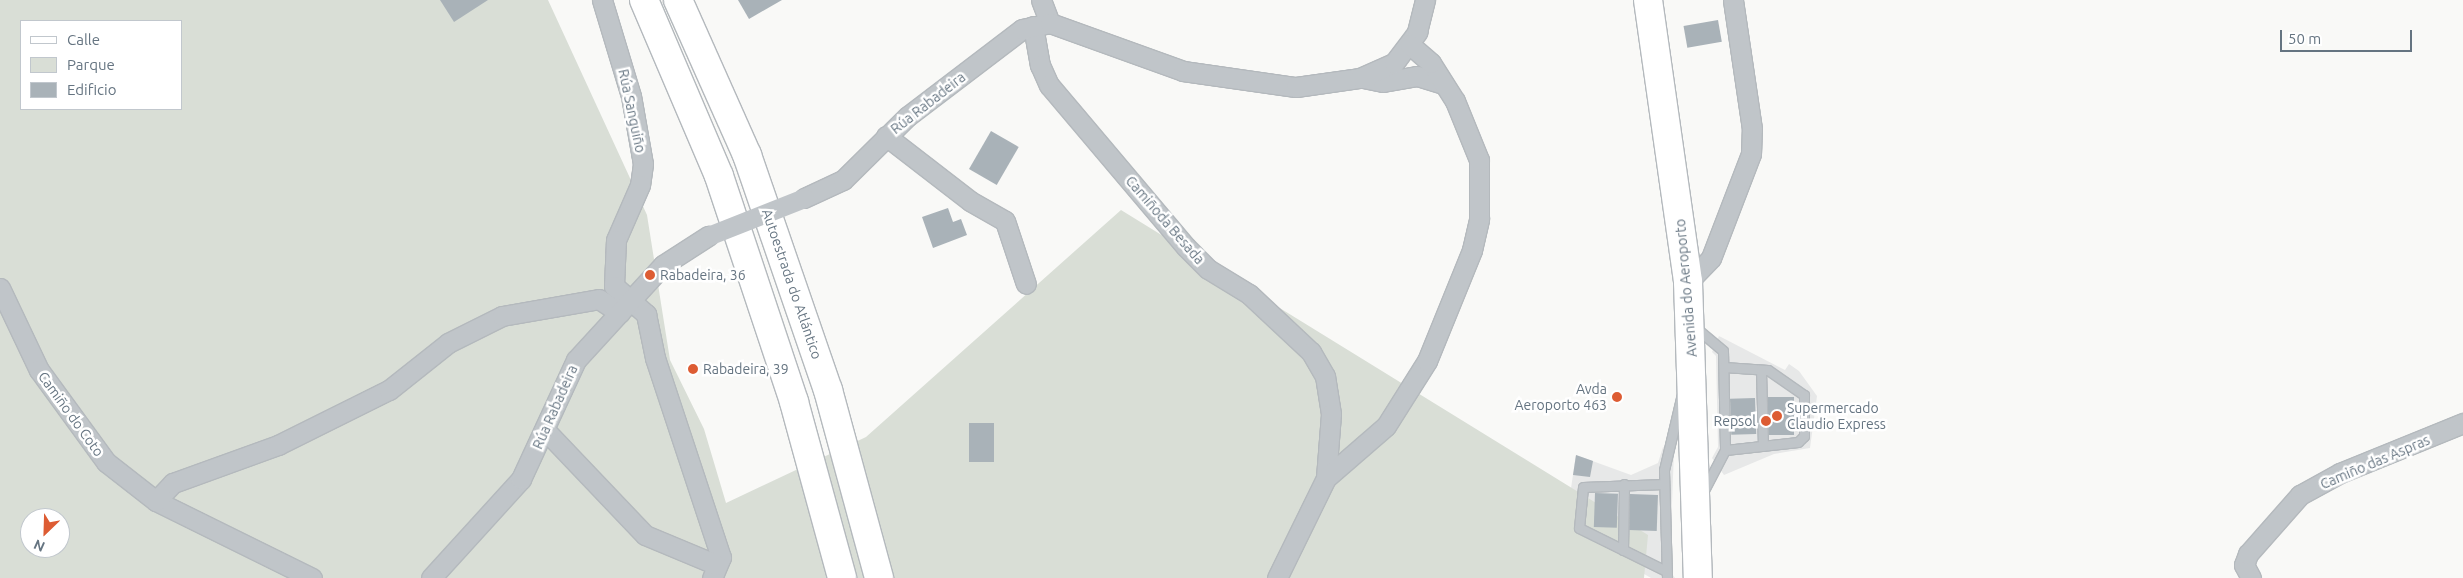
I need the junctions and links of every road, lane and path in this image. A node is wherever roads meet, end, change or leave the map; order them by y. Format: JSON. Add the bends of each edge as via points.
{"nodes":[{"id":1,"x":602,"y":0,"type":"edge"},
{"id":2,"x":644,"y":0,"type":"edge"},
{"id":3,"x":678,"y":0,"type":"edge"},
{"id":4,"x":1041,"y":0,"type":"edge"},
{"id":5,"x":1425,"y":0,"type":"edge"},
{"id":6,"x":1648,"y":0,"type":"edge"},
{"id":7,"x":1733,"y":0,"type":"edge"},
{"id":8,"x":1042,"y":25,"type":"junction"},
{"id":9,"x":1410,"y":45,"type":"junction"},
{"id":10,"x":1360,"y":78,"type":"junction"},
{"id":11,"x":1444,"y":84,"type":"junction"},
{"id":12,"x":886,"y":136,"type":"junction"},
{"id":13,"x":1688,"y":282,"type":"junction"},
{"id":14,"x":1026,"y":284,"type":"dead end"},
{"id":15,"x":0,"y":288,"type":"edge"},
{"id":16,"x":626,"y":306,"type":"junction"},
{"id":17,"x":1691,"y":323,"type":"junction"},
{"id":18,"x":1692,"y":361,"type":"junction"},
{"id":19,"x":1724,"y":367,"type":"junction"},
{"id":20,"x":1762,"y":370,"type":"junction"},
{"id":21,"x":2463,"y":423,"type":"edge"},
{"id":22,"x":545,"y":430,"type":"junction"},
{"id":23,"x":1763,"y":446,"type":"junction"},
{"id":24,"x":1725,"y":450,"type":"junction"},
{"id":25,"x":1326,"y":478,"type":"junction"},
{"id":26,"x":1624,"y":484,"type":"junction"},
{"id":27,"x":1664,"y":484,"type":"junction"},
{"id":28,"x":156,"y":501,"type":"junction"},
{"id":29,"x":1695,"y":508,"type":"junction"},
{"id":30,"x":1623,"y":550,"type":"junction"},
{"id":31,"x":715,"y":572,"type":"edge"},
{"id":32,"x":1665,"y":574,"type":"edge"},
{"id":33,"x":312,"y":578,"type":"edge"},
{"id":34,"x":431,"y":578,"type":"edge"},
{"id":35,"x":842,"y":578,"type":"edge"},
{"id":36,"x":879,"y":578,"type":"edge"},
{"id":37,"x":1277,"y":578,"type":"edge"},
{"id":38,"x":1698,"y":578,"type":"edge"},
{"id":39,"x":2251,"y":578,"type":"edge"}],
"edges":[{"from":1,"to":16,"type":"street","name":"Rúa Sanguiño","via":[[632,96],[643,164],[640,185],[616,240],[612,263],[614,286]]},
{"from":2,"to":35,"type":"main road","via":[[719,176],[794,402]]},
{"from":3,"to":36,"type":"main road","name":"Autoestrada do Atlántico","via":[[747,155],[828,390]]},
{"from":4,"to":8,"type":"street","name":"Camiñoda Besada"},
{"from":5,"to":9,"type":"street"},
{"from":6,"to":13,"type":"main road","name":"Avenida do Aeroporto"},
{"from":7,"to":13,"type":"street","via":[[1752,129],[1751,154],[1711,258]]},
{"from":8,"to":10,"type":"street","via":[[1208,76],[1296,86]]},
{"from":8,"to":12,"type":"street","name":"Rúa Rabadeira","via":[[1007,38]]},
{"from":8,"to":25,"type":"street","name":"Camiñoda Besada","via":[[1040,66],[1049,85],[1208,270],[1256,299],[1311,352],[1325,376],[1331,414]]},
{"from":9,"to":10,"type":"street","via":[[1388,66]]},
{"from":9,"to":11,"type":"street","via":[[1431,63]]},
{"from":10,"to":11,"type":"street","via":[[1383,82],[1417,76]]},
{"from":11,"to":25,"type":"street","via":[[1479,160],[1479,219],[1472,250],[1426,361],[1386,426]]},
{"from":12,"to":14,"type":"street","via":[[970,201],[1004,221]]},
{"from":12,"to":16,"type":"street","name":"Rúa Rabadeira","bridge":true,"via":[[843,180],[708,236],[670,259]]},
{"from":13,"to":17,"type":"main road","name":"Avenida do Aeroporto"},
{"from":15,"to":28,"type":"street","name":"Camiño do Coto","via":[[39,370],[106,462]]},
{"from":16,"to":22,"type":"street","name":"Rúa Rabadeira","via":[[576,360]]},
{"from":16,"to":28,"type":"street","via":[[598,299],[502,316],[448,343],[389,390],[278,445],[174,482]]},
{"from":16,"to":31,"type":"street","via":[[646,314],[655,358],[721,556]]},
{"from":17,"to":18,"type":"main road","name":"Avenida do Aeroporto"},
{"from":17,"to":19,"type":"lane","via":[[1724,351]]},
{"from":18,"to":27,"type":"lane","via":[[1678,408]]},
{"from":18,"to":29,"type":"main road","name":"Avenida do Aeroporto"},
{"from":19,"to":20,"type":"lane"},
{"from":19,"to":24,"type":"lane"},
{"from":20,"to":23,"type":"lane"},
{"from":20,"to":23,"type":"lane","via":[[1804,395],[1804,436],[1798,442]]},
{"from":21,"to":39,"type":"street","name":"Camiño das Aspras","via":[[2340,473],[2300,495],[2248,554],[2244,565]]},
{"from":22,"to":31,"type":"street","via":[[645,535]]},
{"from":22,"to":34,"type":"street","name":"Rúa Rabadeira","via":[[514,489],[466,535]]},
{"from":23,"to":24,"type":"lane"},
{"from":24,"to":29,"type":"lane"},
{"from":25,"to":37,"type":"street"},
{"from":26,"to":27,"type":"lane"},
{"from":26,"to":30,"type":"lane"},
{"from":26,"to":30,"type":"lane","via":[[1583,487],[1579,528]]},
{"from":27,"to":32,"type":"lane"},
{"from":28,"to":33,"type":"street","name":"Camiño do Coto"},
{"from":29,"to":38,"type":"main road","name":"Avenida do Aeroporto"},
{"from":30,"to":32,"type":"lane"}]}
